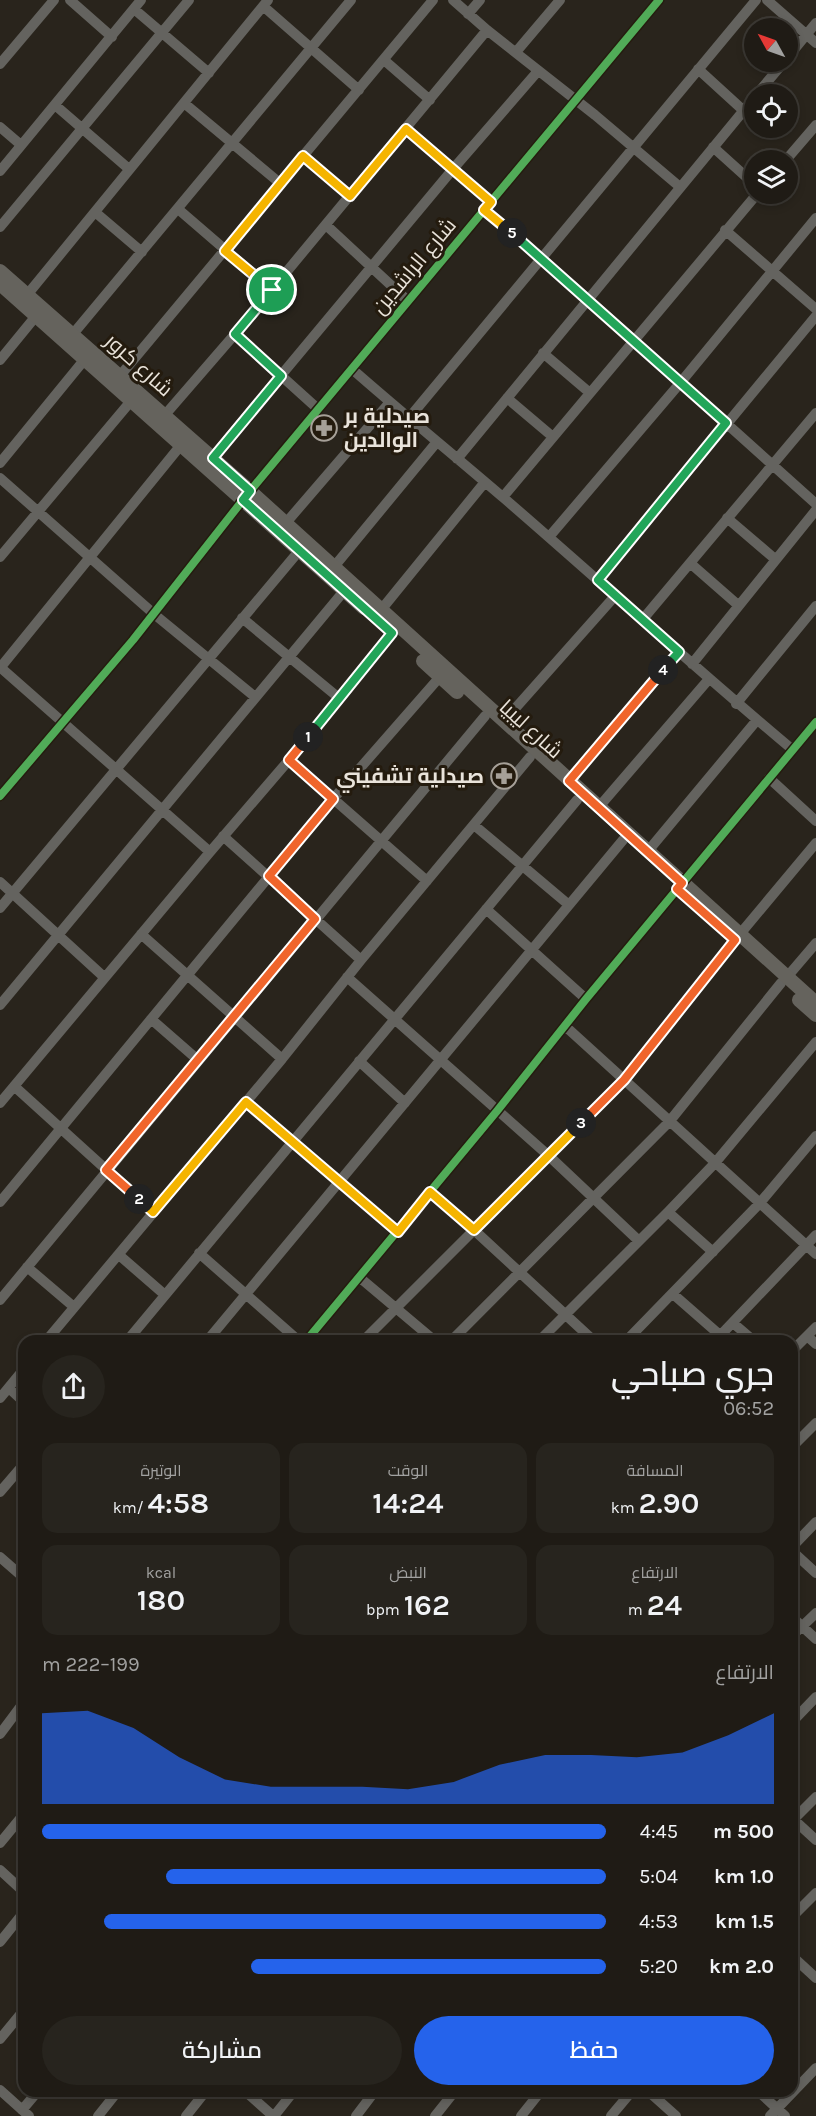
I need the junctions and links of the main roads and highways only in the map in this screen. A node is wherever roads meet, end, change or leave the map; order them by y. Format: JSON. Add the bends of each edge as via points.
{"nodes":[{"id":1,"x":0,"y":271,"type":"edge"},
{"id":2,"x":0,"y":284,"type":"edge"},
{"id":3,"x":209,"y":463,"type":"junction"},
{"id":4,"x":246,"y":496,"type":"junction"},
{"id":5,"x":410,"y":643,"type":"junction"},
{"id":6,"x":443,"y":673,"type":"junction"},
{"id":7,"x":680,"y":886,"type":"junction"},
{"id":8,"x":784,"y":980,"type":"junction"},
{"id":9,"x":816,"y":1003,"type":"edge"},
{"id":10,"x":816,"y":1015,"type":"edge"}],
"edges":[{"from":1,"to":3,"type":"main road","name":"شارع كرور","via":[[164,416]]},
{"from":2,"to":3,"type":"main road","name":"شارع كرور","via":[[181,445]]},
{"from":3,"to":4,"type":"main road","name":"شارع كرور"},
{"from":4,"to":5,"type":"main road","name":"شارع ليبيا","via":[[285,524],[381,610]]},
{"from":4,"to":5,"type":"main road","name":"شارع ليبيا","via":[[299,551],[392,633]]},
{"from":5,"to":6,"type":"main road","name":"شارع ليبيا"},
{"from":6,"to":7,"type":"main road","name":"شارع ليبيا","via":[[530,757]]},
{"from":6,"to":7,"type":"main road","name":"شارع ليبيا","via":[[504,721],[648,851]]},
{"from":7,"to":8,"type":"main road","name":"شارع ليبيا"},
{"from":8,"to":9,"type":"main road","name":"شارع ليبيا"},
{"from":8,"to":10,"type":"main road","name":"شارع ليبيا"}]}
